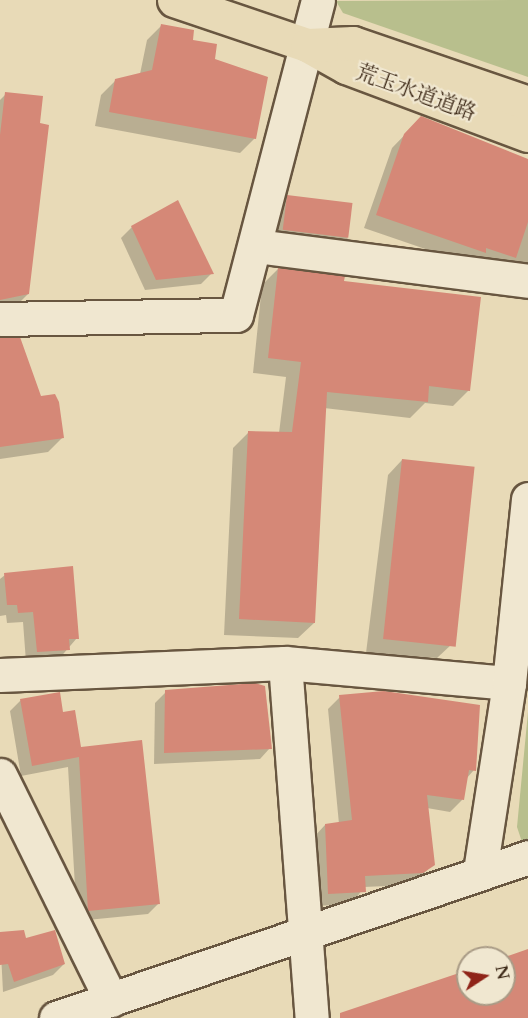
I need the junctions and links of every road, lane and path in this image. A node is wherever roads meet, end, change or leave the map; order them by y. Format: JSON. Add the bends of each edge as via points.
{"nodes":[{"id":1,"x":174,"y":0,"type":"edge"},
{"id":2,"x":318,"y":0,"type":"edge"},
{"id":3,"x":307,"y":45,"type":"junction"},
{"id":4,"x":528,"y":103,"type":"edge"},
{"id":5,"x":528,"y":135,"type":"edge"},
{"id":6,"x":256,"y":246,"type":"junction"},
{"id":7,"x":528,"y":281,"type":"edge"},
{"id":8,"x":0,"y":320,"type":"edge"},
{"id":9,"x":528,"y":499,"type":"edge"},
{"id":10,"x":285,"y":663,"type":"junction"},
{"id":11,"x":0,"y":675,"type":"edge"},
{"id":12,"x":509,"y":683,"type":"junction"},
{"id":13,"x":0,"y":776,"type":"edge"},
{"id":14,"x":528,"y":857,"type":"edge"},
{"id":15,"x":480,"y":871,"type":"junction"},
{"id":16,"x":304,"y":934,"type":"junction"},
{"id":17,"x":111,"y":1000,"type":"junction"},
{"id":18,"x":56,"y":1018,"type":"edge"},
{"id":19,"x":312,"y":1018,"type":"edge"}],
"edges":[{"from":1,"to":3,"type":"main road","name":"荒玉水道道路"},
{"from":2,"to":3,"type":"street"},
{"from":3,"to":4,"type":"main road","name":"荒玉水道道路","via":[[353,43]]},
{"from":3,"to":5,"type":"main road","name":"荒玉水道道路","via":[[346,67]]},
{"from":3,"to":6,"type":"street"},
{"from":6,"to":7,"type":"street"},
{"from":6,"to":8,"type":"street","via":[[236,315]]},
{"from":9,"to":12,"type":"street"},
{"from":10,"to":11,"type":"street"},
{"from":10,"to":12,"type":"street"},
{"from":10,"to":16,"type":"street"},
{"from":12,"to":15,"type":"street"},
{"from":13,"to":17,"type":"street"},
{"from":14,"to":15,"type":"street"},
{"from":15,"to":16,"type":"street"},
{"from":16,"to":17,"type":"street"},
{"from":16,"to":19,"type":"street"},
{"from":17,"to":18,"type":"street"}]}
